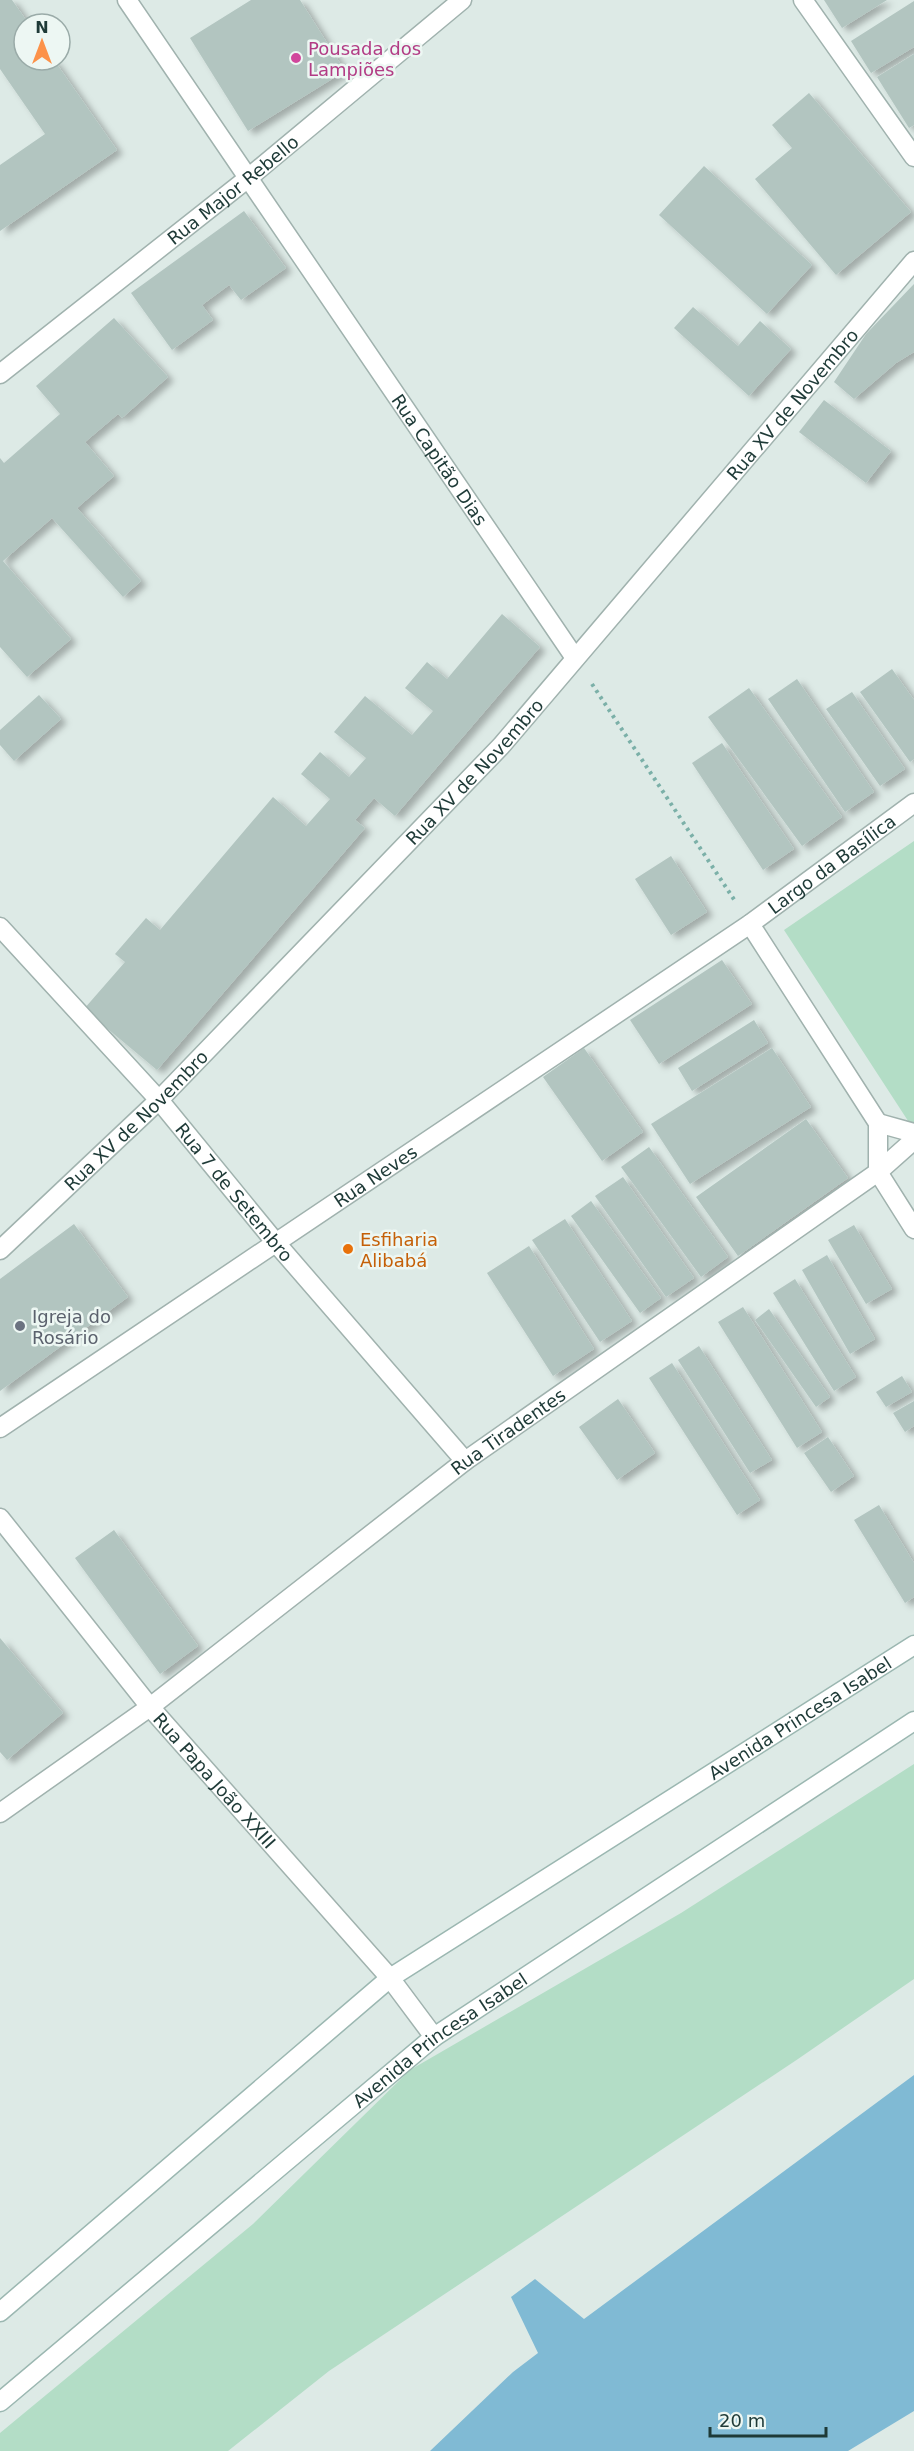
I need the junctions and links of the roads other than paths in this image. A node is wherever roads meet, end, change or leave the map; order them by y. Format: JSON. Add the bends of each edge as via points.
{"nodes":[{"id":1,"x":127,"y":0,"type":"edge"},
{"id":2,"x":462,"y":0,"type":"edge"},
{"id":3,"x":803,"y":0,"type":"edge"},
{"id":4,"x":914,"y":157,"type":"edge"},
{"id":5,"x":247,"y":179,"type":"junction"},
{"id":6,"x":914,"y":261,"type":"edge"},
{"id":7,"x":0,"y":374,"type":"edge"},
{"id":8,"x":575,"y":658,"type":"junction"},
{"id":9,"x":914,"y":803,"type":"edge"},
{"id":10,"x":750,"y":924,"type":"junction"},
{"id":11,"x":0,"y":927,"type":"edge"},
{"id":12,"x":159,"y":1100,"type":"junction"},
{"id":13,"x":878,"y":1123,"type":"junction"},
{"id":14,"x":914,"y":1133,"type":"edge"},
{"id":15,"x":914,"y":1140,"type":"edge"},
{"id":16,"x":878,"y":1172,"type":"junction"},
{"id":17,"x":914,"y":1229,"type":"edge"},
{"id":18,"x":276,"y":1243,"type":"junction"},
{"id":19,"x":0,"y":1250,"type":"edge"},
{"id":20,"x":0,"y":1428,"type":"edge"},
{"id":21,"x":465,"y":1461,"type":"junction"},
{"id":22,"x":0,"y":1518,"type":"edge"},
{"id":23,"x":914,"y":1645,"type":"edge"},
{"id":24,"x":150,"y":1707,"type":"junction"},
{"id":25,"x":914,"y":1721,"type":"edge"},
{"id":26,"x":0,"y":1813,"type":"edge"},
{"id":27,"x":390,"y":1978,"type":"junction"},
{"id":28,"x":434,"y":2037,"type":"junction"},
{"id":29,"x":0,"y":2312,"type":"edge"},
{"id":30,"x":0,"y":2402,"type":"edge"}],
"edges":[{"from":1,"to":5,"type":"street","name":"Rua Capitão Dias"},
{"from":2,"to":5,"type":"street","name":"Rua Major Rebello"},
{"from":3,"to":4,"type":"street"},
{"from":5,"to":7,"type":"street","name":"Rua Major Rebello"},
{"from":5,"to":8,"type":"street","name":"Rua Capitão Dias"},
{"from":6,"to":8,"type":"street","name":"Rua XV de Novembro"},
{"from":8,"to":12,"type":"street","name":"Rua XV de Novembro","via":[[501,746]]},
{"from":9,"to":10,"type":"street","name":"Largo da Basílica"},
{"from":10,"to":13,"type":"street"},
{"from":10,"to":18,"type":"street","name":"Rua Neves"},
{"from":11,"to":12,"type":"street","name":"Rua 7 de Setembro"},
{"from":12,"to":18,"type":"street","name":"Rua 7 de Setembro"},
{"from":12,"to":19,"type":"street","name":"Rua XV de Novembro"},
{"from":13,"to":14,"type":"street"},
{"from":13,"to":16,"type":"street"},
{"from":15,"to":16,"type":"street"},
{"from":16,"to":17,"type":"street"},
{"from":16,"to":21,"type":"street","name":"Rua Tiradentes"},
{"from":18,"to":20,"type":"street","name":"Rua Neves"},
{"from":18,"to":21,"type":"street","name":"Rua 7 de Setembro"},
{"from":21,"to":24,"type":"street","name":"Rua Tiradentes"},
{"from":22,"to":24,"type":"street","name":"Rua Papa João XXIII"},
{"from":23,"to":27,"type":"street","name":"Avenida Princesa Isabel"},
{"from":24,"to":26,"type":"street","name":"Rua Tiradentes"},
{"from":24,"to":27,"type":"street","name":"Rua Papa João XXIII"},
{"from":25,"to":28,"type":"street","name":"Avenida Princesa Isabel"},
{"from":27,"to":28,"type":"street","name":"Rua Papa João XXIII"},
{"from":27,"to":29,"type":"street","name":"Avenida Princesa Isabel"},
{"from":28,"to":30,"type":"street","name":"Avenida Princesa Isabel"}]}
